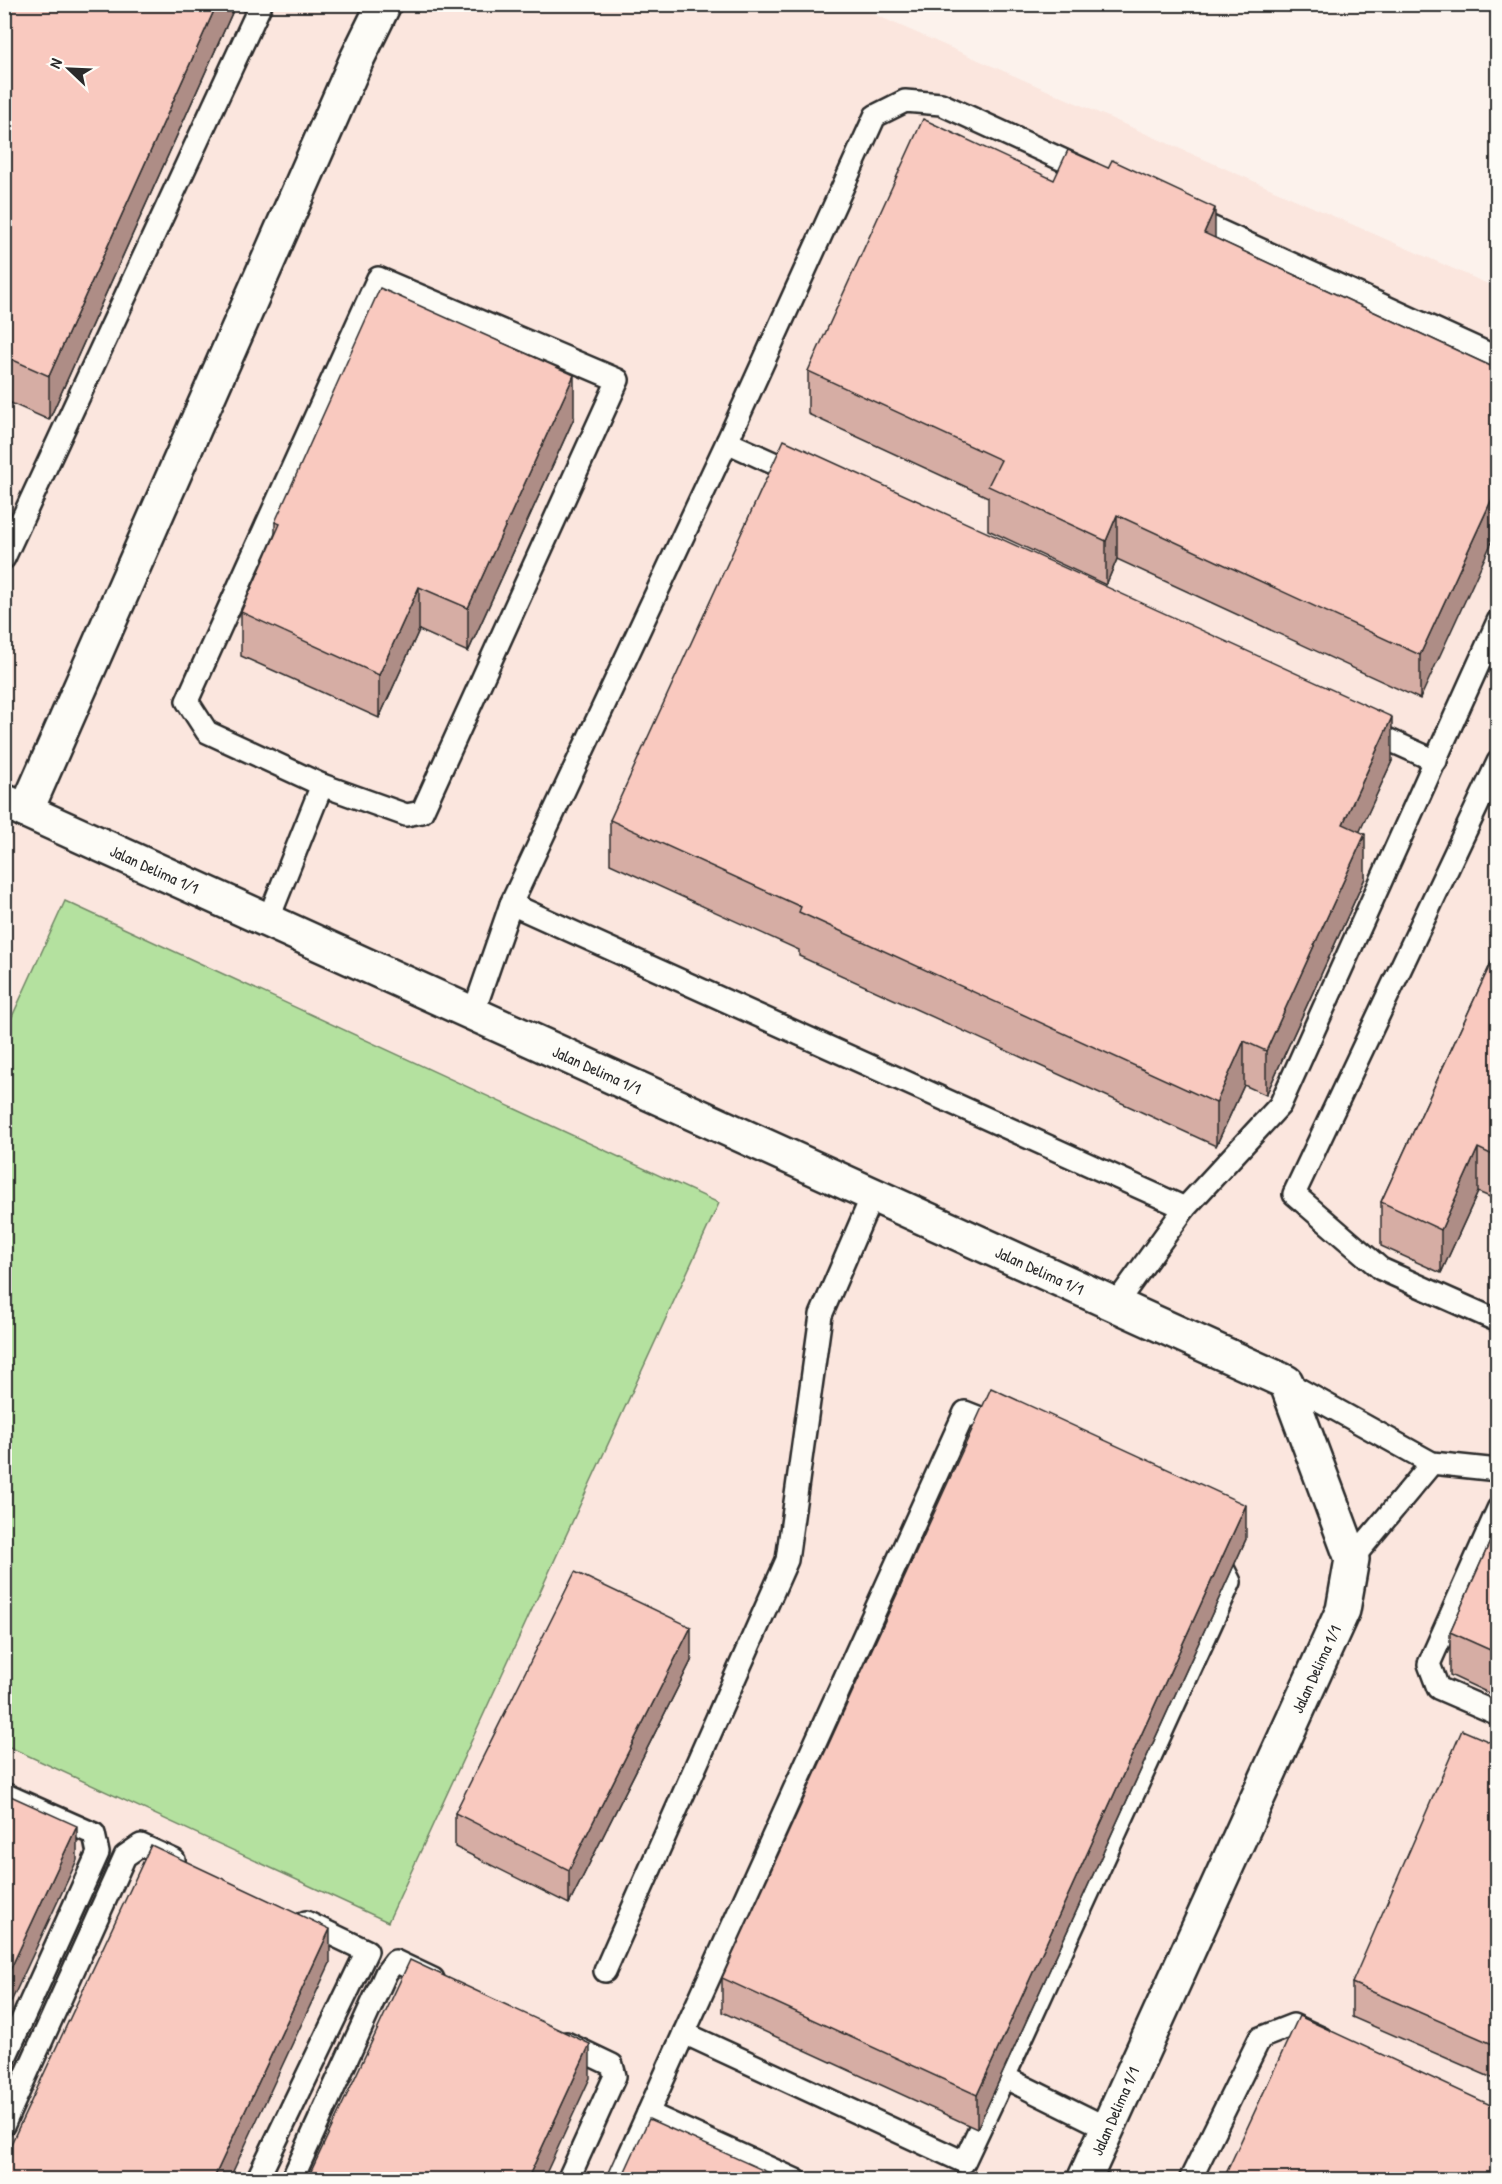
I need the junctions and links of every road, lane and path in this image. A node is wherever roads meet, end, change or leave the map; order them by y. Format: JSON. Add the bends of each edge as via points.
{"nodes":[{"id":1,"x":261,"y":4,"type":"edge"},
{"id":2,"x":384,"y":4,"type":"edge"},
{"id":3,"x":1105,"y":179,"type":"edge"},
{"id":4,"x":1170,"y":209,"type":"edge"},
{"id":5,"x":1497,"y":358,"type":"edge"},
{"id":6,"x":726,"y":442,"type":"junction"},
{"id":7,"x":814,"y":481,"type":"edge"},
{"id":8,"x":4,"y":558,"type":"edge"},
{"id":9,"x":1497,"y":621,"type":"edge"},
{"id":10,"x":1348,"y":721,"type":"edge"},
{"id":11,"x":1436,"y":761,"type":"junction"},
{"id":12,"x":1497,"y":762,"type":"edge"},
{"id":13,"x":322,"y":785,"type":"junction"},
{"id":14,"x":15,"y":806,"type":"edge"},
{"id":15,"x":511,"y":904,"type":"junction"},
{"id":16,"x":268,"y":920,"type":"junction"},
{"id":17,"x":473,"y":1014,"type":"junction"},
{"id":18,"x":873,"y":1194,"type":"junction"},
{"id":19,"x":1185,"y":1208,"type":"junction"},
{"id":20,"x":1115,"y":1305,"type":"junction"},
{"id":21,"x":1497,"y":1321,"type":"edge"},
{"id":22,"x":1286,"y":1382,"type":"junction"},
{"id":23,"x":1020,"y":1433,"type":"edge"},
{"id":24,"x":1432,"y":1462,"type":"junction"},
{"id":25,"x":1497,"y":1470,"type":"edge"},
{"id":26,"x":1497,"y":1509,"type":"edge"},
{"id":27,"x":1203,"y":1529,"type":"edge"},
{"id":28,"x":1352,"y":1559,"type":"junction"},
{"id":29,"x":1497,"y":1714,"type":"edge"},
{"id":30,"x":4,"y":1794,"type":"edge"},
{"id":31,"x":195,"y":1870,"type":"edge"},
{"id":32,"x":291,"y":1916,"type":"edge"},
{"id":33,"x":605,"y":1971,"type":"dead end"},
{"id":34,"x":447,"y":1986,"type":"edge"},
{"id":35,"x":684,"y":2033,"type":"junction"},
{"id":36,"x":550,"y":2035,"type":"edge"},
{"id":37,"x":1336,"y":2046,"type":"edge"},
{"id":38,"x":4,"y":2060,"type":"edge"},
{"id":39,"x":1004,"y":2077,"type":"junction"},
{"id":40,"x":648,"y":2113,"type":"junction"},
{"id":41,"x":4,"y":2124,"type":"edge"},
{"id":42,"x":1107,"y":2128,"type":"junction"},
{"id":43,"x":960,"y":2171,"type":"edge"},
{"id":44,"x":258,"y":2180,"type":"edge"},
{"id":45,"x":292,"y":2180,"type":"edge"},
{"id":46,"x":568,"y":2180,"type":"edge"},
{"id":47,"x":618,"y":2180,"type":"edge"},
{"id":48,"x":796,"y":2180,"type":"edge"},
{"id":49,"x":1084,"y":2180,"type":"edge"},
{"id":50,"x":1190,"y":2180,"type":"edge"}],
"edges":[{"from":1,"to":8,"type":"lane"},
{"from":2,"to":14,"type":"street"},
{"from":3,"to":6,"type":"lane","via":[[941,104],[905,101],[875,116]]},
{"from":4,"to":5,"type":"lane"},
{"from":6,"to":7,"type":"lane"},
{"from":6,"to":15,"type":"lane"},
{"from":9,"to":11,"type":"lane"},
{"from":10,"to":11,"type":"lane"},
{"from":11,"to":19,"type":"lane","via":[[1280,1105]]},
{"from":12,"to":21,"type":"lane","via":[[1294,1194],[1381,1269]]},
{"from":13,"to":13,"type":"lane","via":[[406,815],[422,812],[618,380],[378,278],[187,701],[207,732]]},
{"from":13,"to":16,"type":"lane"},
{"from":14,"to":16,"type":"street","name":"Jalan Delima 1/1"},
{"from":15,"to":17,"type":"lane"},
{"from":15,"to":19,"type":"lane"},
{"from":16,"to":17,"type":"street","name":"Jalan Delima 1/1"},
{"from":17,"to":18,"type":"street","name":"Jalan Delima 1/1"},
{"from":18,"to":20,"type":"street","name":"Jalan Delima 1/1"},
{"from":18,"to":33,"type":"lane","via":[[821,1315],[787,1560]]},
{"from":19,"to":20,"type":"lane"},
{"from":20,"to":22,"type":"street","name":"Jalan Delima 1/1"},
{"from":22,"to":24,"type":"lane"},
{"from":22,"to":28,"type":"street"},
{"from":23,"to":35,"type":"lane","via":[[965,1412]]},
{"from":24,"to":25,"type":"lane"},
{"from":24,"to":28,"type":"lane"},
{"from":26,"to":29,"type":"lane","via":[[1429,1664],[1438,1688]]},
{"from":27,"to":39,"type":"lane","via":[[1230,1582]]},
{"from":28,"to":42,"type":"street","name":"Jalan Delima 1/1","via":[[1343,1610]]},
{"from":30,"to":38,"type":"lane","via":[[94,1834],[98,1853]]},
{"from":31,"to":41,"type":"lane","via":[[141,1845],[125,1856]]},
{"from":32,"to":44,"type":"lane","via":[[367,1951]]},
{"from":34,"to":45,"type":"lane","via":[[395,1961],[386,1973]]},
{"from":35,"to":40,"type":"lane"},
{"from":35,"to":43,"type":"lane"},
{"from":36,"to":46,"type":"lane","via":[[612,2065],[615,2076]]},
{"from":37,"to":50,"type":"lane","via":[[1293,2025],[1260,2038]]},
{"from":39,"to":42,"type":"lane"},
{"from":39,"to":43,"type":"lane"},
{"from":40,"to":47,"type":"lane"},
{"from":40,"to":48,"type":"lane"},
{"from":42,"to":49,"type":"street","name":"Jalan Delima 1/1"}]}
